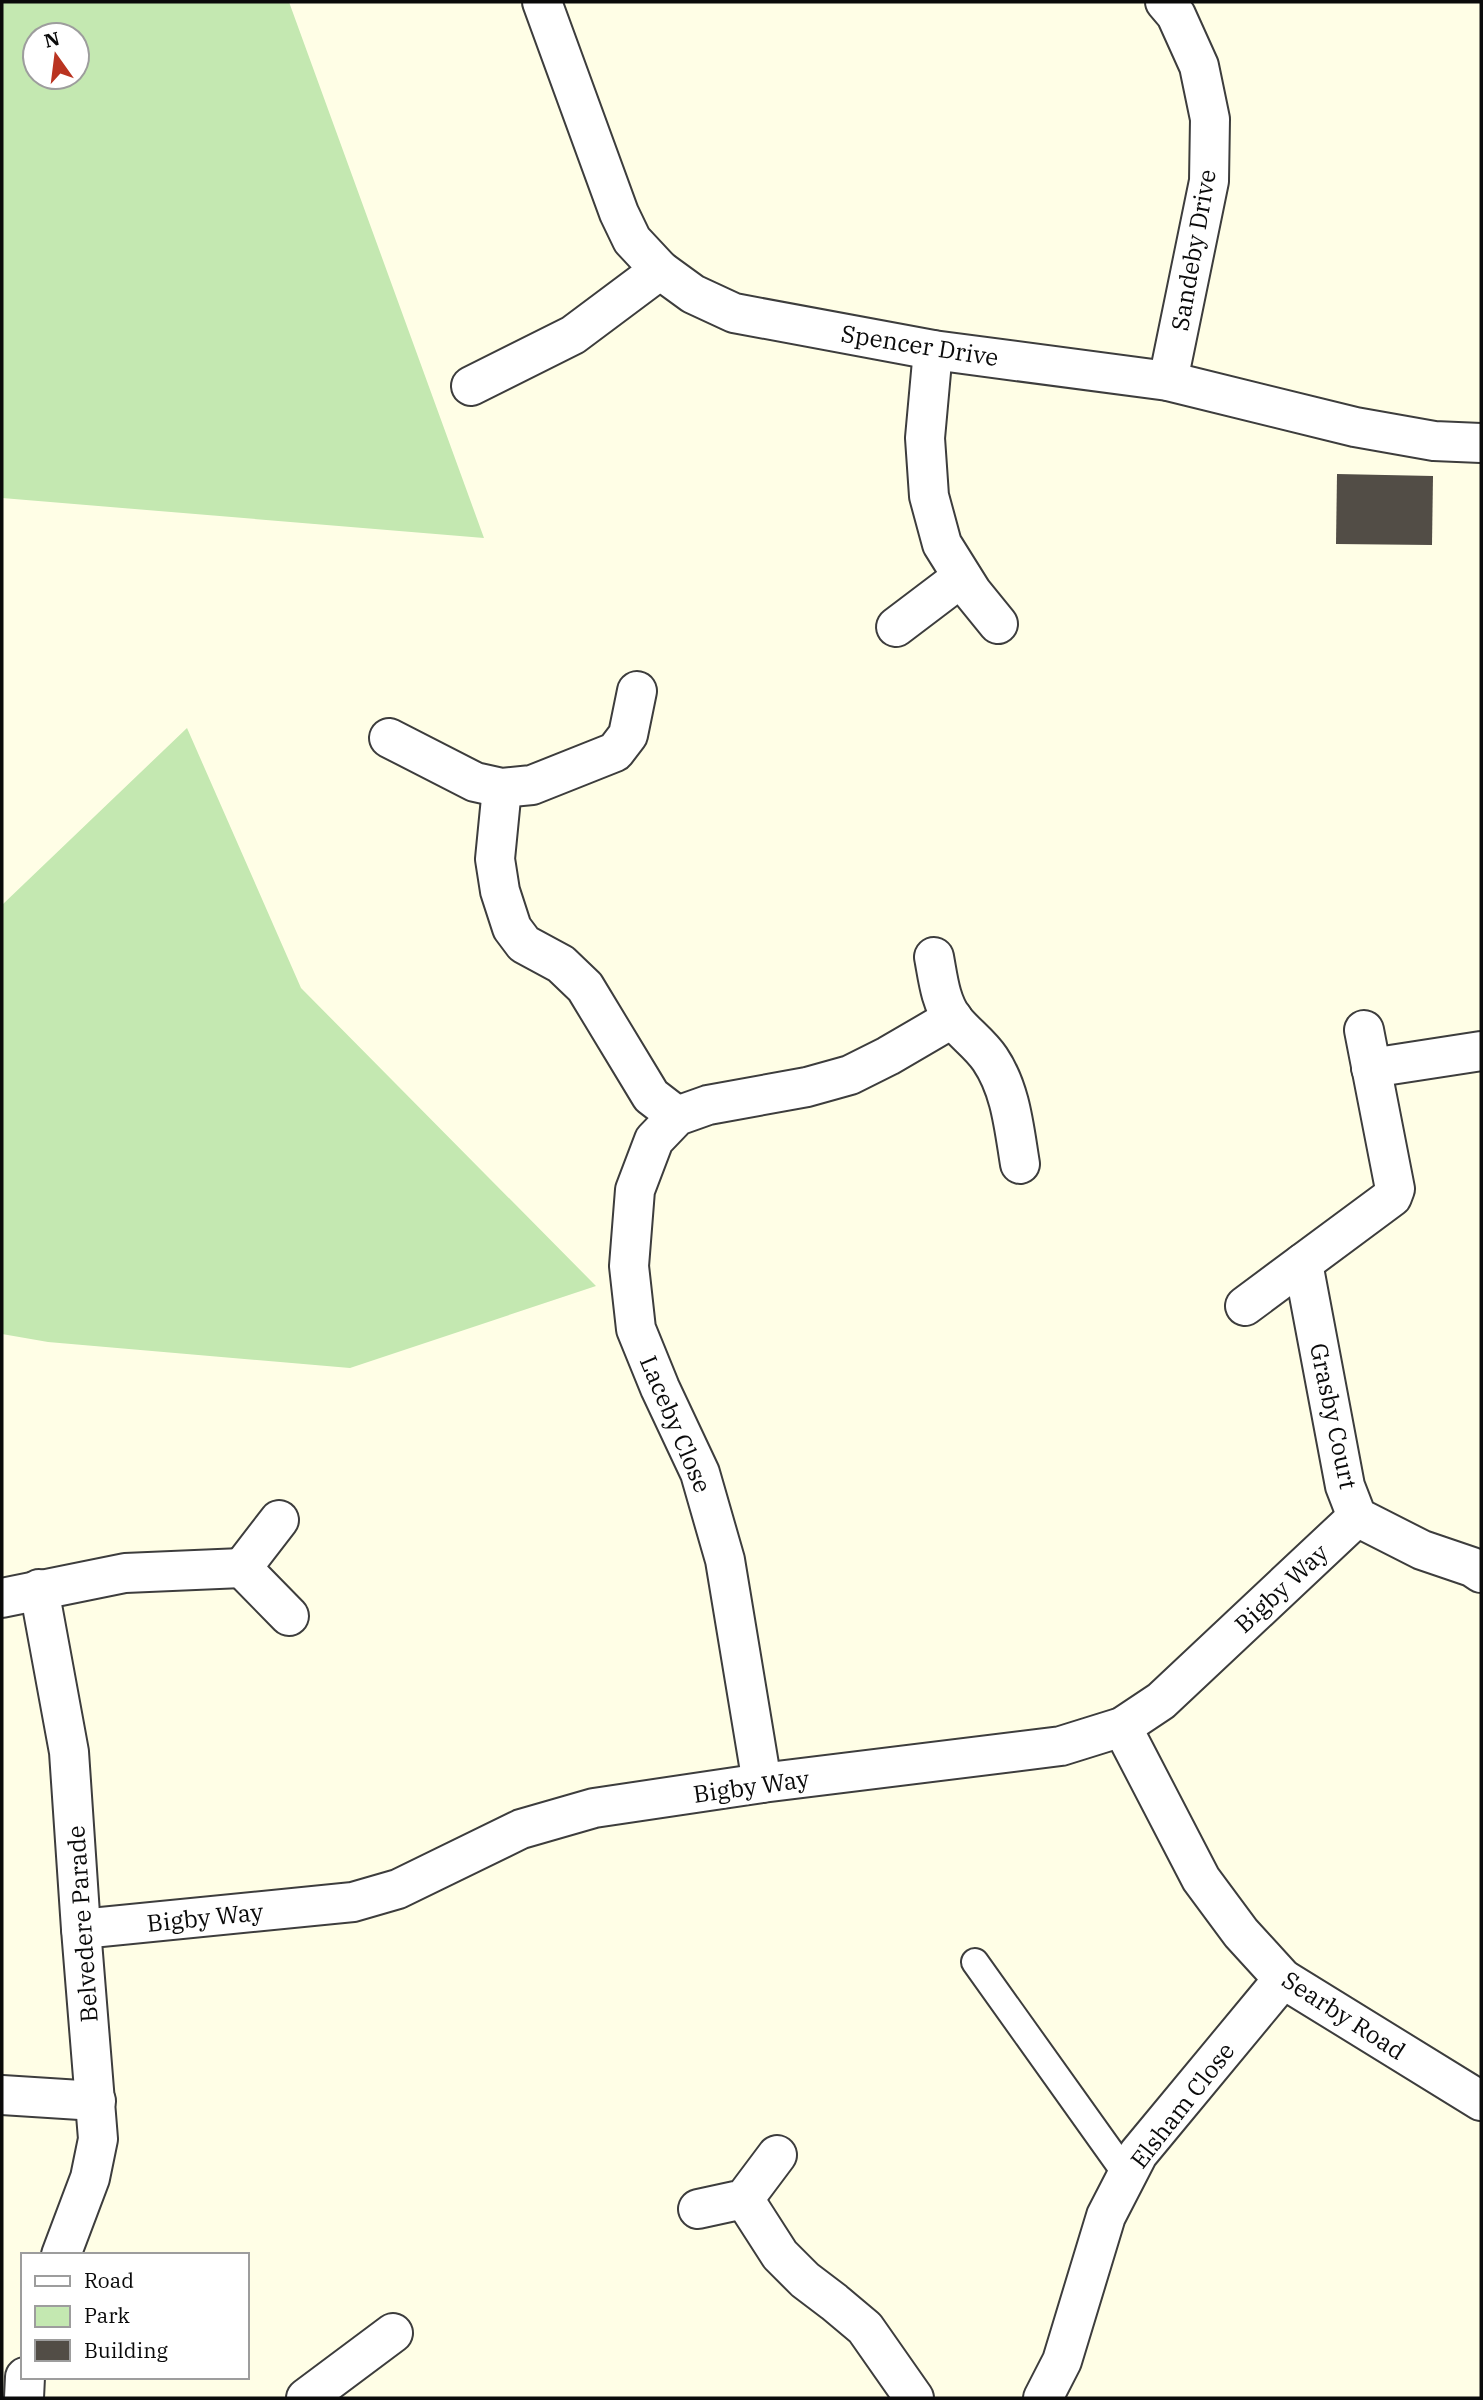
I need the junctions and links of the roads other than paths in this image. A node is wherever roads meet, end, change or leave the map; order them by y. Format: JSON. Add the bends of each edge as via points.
{"nodes":[{"id":1,"x":542,"y":2,"type":"edge"},
{"id":2,"x":1165,"y":2,"type":"edge"},
{"id":3,"x":660,"y":270,"type":"junction"},
{"id":4,"x":933,"y":350,"type":"junction"},
{"id":5,"x":1168,"y":381,"type":"junction"},
{"id":6,"x":471,"y":386,"type":"dead end"},
{"id":7,"x":1481,"y":443,"type":"edge"},
{"id":8,"x":962,"y":577,"type":"junction"},
{"id":9,"x":998,"y":624,"type":"dead end"},
{"id":10,"x":896,"y":627,"type":"dead end"},
{"id":11,"x":637,"y":691,"type":"dead end"},
{"id":12,"x":389,"y":738,"type":"dead end"},
{"id":13,"x":502,"y":788,"type":"junction"},
{"id":14,"x":934,"y":957,"type":"dead end"},
{"id":15,"x":953,"y":1018,"type":"junction"},
{"id":16,"x":1364,"y":1030,"type":"dead end"},
{"id":17,"x":1481,"y":1051,"type":"edge"},
{"id":18,"x":1371,"y":1068,"type":"junction"},
{"id":19,"x":677,"y":1116,"type":"junction"},
{"id":20,"x":1020,"y":1164,"type":"dead end"},
{"id":21,"x":1303,"y":1263,"type":"junction"},
{"id":22,"x":1245,"y":1306,"type":"dead end"},
{"id":23,"x":1357,"y":1517,"type":"junction"},
{"id":24,"x":279,"y":1520,"type":"dead end"},
{"id":25,"x":242,"y":1568,"type":"junction"},
{"id":26,"x":1481,"y":1573,"type":"edge"},
{"id":27,"x":39,"y":1589,"type":"junction"},
{"id":28,"x":2,"y":1598,"type":"edge"},
{"id":29,"x":289,"y":1616,"type":"dead end"},
{"id":30,"x":1122,"y":1727,"type":"junction"},
{"id":31,"x":762,"y":1783,"type":"junction"},
{"id":32,"x":81,"y":1928,"type":"junction"},
{"id":33,"x":975,"y":1962,"type":"dead end"},
{"id":34,"x":1283,"y":1979,"type":"junction"},
{"id":35,"x":2,"y":2095,"type":"edge"},
{"id":36,"x":96,"y":2101,"type":"junction"},
{"id":37,"x":1481,"y":2101,"type":"edge"},
{"id":38,"x":777,"y":2155,"type":"dead end"},
{"id":39,"x":1127,"y":2175,"type":"junction"},
{"id":40,"x":744,"y":2199,"type":"junction"},
{"id":41,"x":698,"y":2209,"type":"dead end"},
{"id":42,"x":62,"y":2253,"type":"edge"},
{"id":43,"x":393,"y":2333,"type":"dead end"},
{"id":44,"x":25,"y":2379,"type":"edge"},
{"id":45,"x":23,"y":2398,"type":"edge"},
{"id":46,"x":306,"y":2398,"type":"edge"},
{"id":47,"x":914,"y":2398,"type":"edge"},
{"id":48,"x":1043,"y":2398,"type":"edge"}],
"edges":[{"from":1,"to":3,"type":"street","name":"Spencer Drive","via":[[619,213],[632,240]]},
{"from":2,"to":5,"type":"street","name":"Sandeby Drive","via":[[1176,15],[1199,66],[1210,118],[1209,181]]},
{"from":3,"to":4,"type":"street","name":"Spencer Drive","via":[[693,294],[734,313]]},
{"from":3,"to":6,"type":"street","via":[[573,335]]},
{"from":4,"to":5,"type":"street","name":"Spencer Drive"},
{"from":4,"to":8,"type":"street","via":[[925,438],[929,496],[942,544]]},
{"from":5,"to":7,"type":"street","name":"Spencer Drive","via":[[1355,427],[1434,441]]},
{"from":8,"to":9,"type":"street"},
{"from":8,"to":10,"type":"street"},
{"from":11,"to":13,"type":"street","via":[[628,735],[615,752],[532,785]]},
{"from":12,"to":13,"type":"street","via":[[475,782]]},
{"from":13,"to":19,"type":"street","via":[[495,859],[512,928],[524,944],[561,964],[585,987],[651,1096]]},
{"from":14,"to":15,"type":"street","via":[[943,1002]]},
{"from":15,"to":19,"type":"street","name":"Laceby Close","via":[[850,1075],[708,1105]]},
{"from":15,"to":20,"type":"street","via":[[990,1058],[1002,1081]]},
{"from":16,"to":18,"type":"street"},
{"from":17,"to":18,"type":"street"},
{"from":18,"to":21,"type":"street","via":[[1395,1189],[1392,1197]]},
{"from":19,"to":31,"type":"street","name":"Laceby Close","via":[[654,1140],[635,1190],[629,1266],[636,1329],[700,1473],[724,1560]]},
{"from":21,"to":22,"type":"street"},
{"from":21,"to":23,"type":"street","name":"Grasby Court","via":[[1345,1486]]},
{"from":23,"to":26,"type":"street","name":"Grasby Court"},
{"from":23,"to":30,"type":"street","name":"Bigby Way","via":[[1161,1701]]},
{"from":24,"to":25,"type":"street"},
{"from":25,"to":27,"type":"street","via":[[125,1573]]},
{"from":25,"to":29,"type":"street"},
{"from":27,"to":28,"type":"street"},
{"from":27,"to":32,"type":"street","name":"Belvedere Parade","via":[[69,1752]]},
{"from":30,"to":31,"type":"street","name":"Bigby Way","via":[[1061,1746]]},
{"from":30,"to":34,"type":"street","name":"Searby Road","via":[[1201,1879]]},
{"from":31,"to":32,"type":"street","name":"Bigby Way","via":[[594,1808],[521,1829],[398,1889],[353,1902]]},
{"from":32,"to":36,"type":"street","name":"Belvedere Parade"},
{"from":33,"to":39,"type":"lane"},
{"from":34,"to":37,"type":"street","name":"Searby Road"},
{"from":34,"to":39,"type":"street","name":"Elsham Close","via":[[1138,2154]]},
{"from":35,"to":36,"type":"street"},
{"from":36,"to":42,"type":"street","name":"Belvedere Parade","via":[[98,2139],[90,2178]]},
{"from":38,"to":40,"type":"street"},
{"from":39,"to":48,"type":"street","name":"Elsham Close","via":[[1106,2216],[1062,2361]]},
{"from":40,"to":41,"type":"street"},
{"from":40,"to":47,"type":"street","via":[[780,2255],[865,2328]]},
{"from":43,"to":46,"type":"street"},
{"from":44,"to":45,"type":"street"}]}
